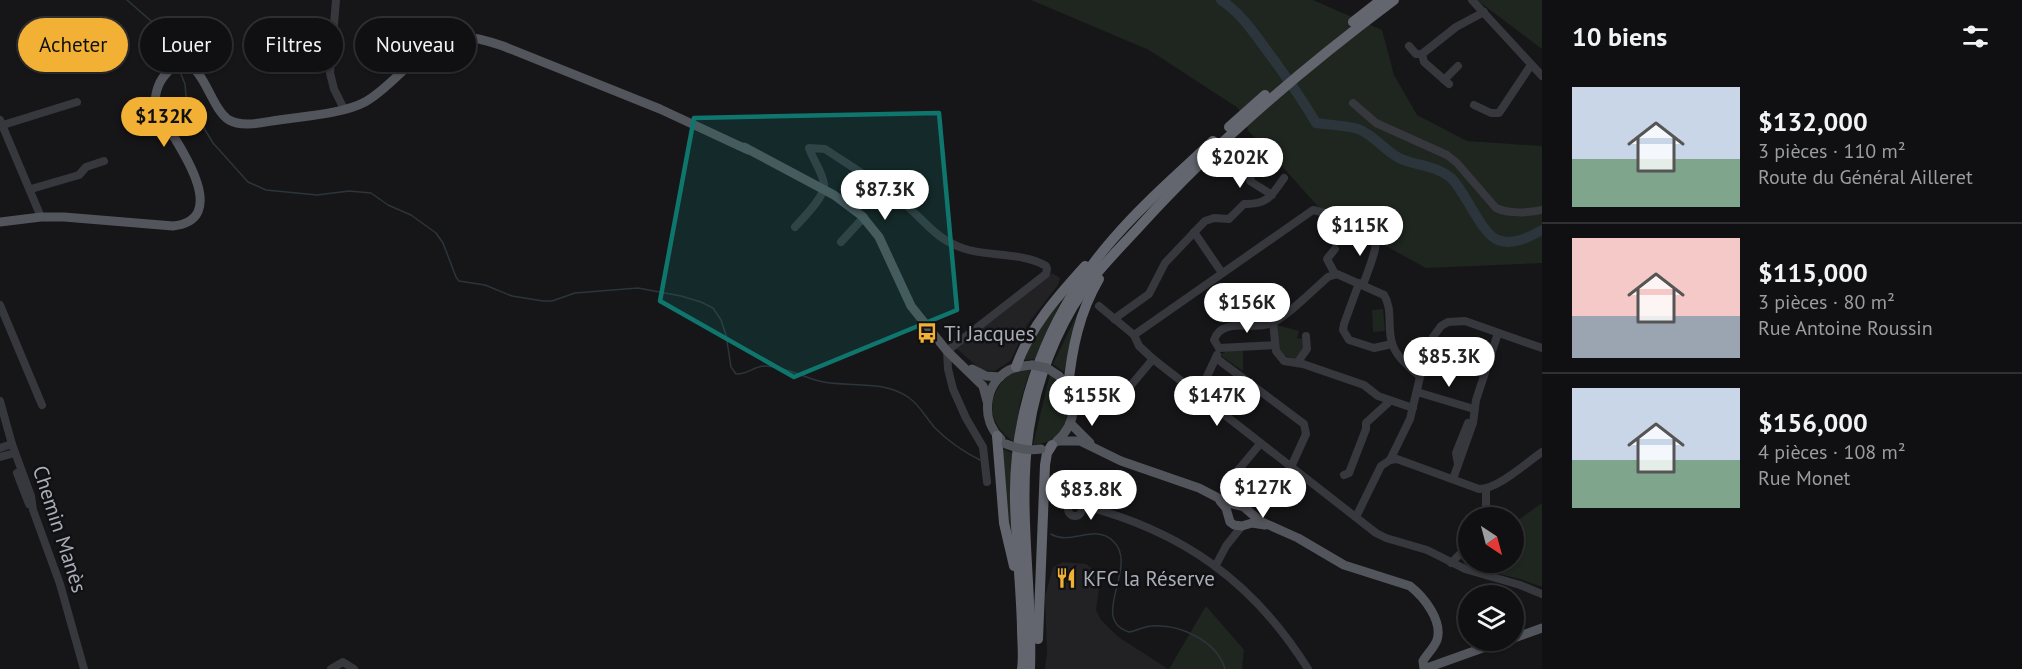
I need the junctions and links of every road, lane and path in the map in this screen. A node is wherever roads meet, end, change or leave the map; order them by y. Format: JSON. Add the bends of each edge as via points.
{"nodes":[{"id":1,"x":336,"y":0,"type":"edge"},
{"id":2,"x":1394,"y":0,"type":"edge"},
{"id":3,"x":1472,"y":0,"type":"edge"},
{"id":4,"x":1379,"y":5,"type":"edge"},
{"id":5,"x":1484,"y":12,"type":"junction"},
{"id":6,"x":1409,"y":46,"type":"dead end"},
{"id":7,"x":1422,"y":54,"type":"junction"},
{"id":8,"x":1531,"y":65,"type":"junction"},
{"id":9,"x":1458,"y":66,"type":"dead end"},
{"id":10,"x":1542,"y":76,"type":"edge"},
{"id":11,"x":77,"y":102,"type":"dead end"},
{"id":12,"x":1353,"y":104,"type":"dead end"},
{"id":13,"x":1474,"y":105,"type":"dead end"},
{"id":14,"x":344,"y":109,"type":"junction"},
{"id":15,"x":1,"y":123,"type":"edge"},
{"id":16,"x":1204,"y":155,"type":"junction"},
{"id":17,"x":104,"y":161,"type":"dead end"},
{"id":18,"x":1256,"y":167,"type":"dead end"},
{"id":19,"x":1284,"y":178,"type":"dead end"},
{"id":20,"x":31,"y":189,"type":"junction"},
{"id":21,"x":824,"y":190,"type":"junction"},
{"id":22,"x":1272,"y":195,"type":"junction"},
{"id":23,"x":1152,"y":197,"type":"junction"},
{"id":24,"x":1542,"y":210,"type":"edge"},
{"id":25,"x":1325,"y":213,"type":"dead end"},
{"id":26,"x":41,"y":217,"type":"junction"},
{"id":27,"x":864,"y":218,"type":"junction"},
{"id":28,"x":0,"y":222,"type":"edge"},
{"id":29,"x":1374,"y":224,"type":"dead end"},
{"id":30,"x":795,"y":227,"type":"dead end"},
{"id":31,"x":1194,"y":232,"type":"junction"},
{"id":32,"x":841,"y":242,"type":"dead end"},
{"id":33,"x":1124,"y":243,"type":"junction"},
{"id":34,"x":1335,"y":249,"type":"dead end"},
{"id":35,"x":1222,"y":273,"type":"junction"},
{"id":36,"x":1335,"y":274,"type":"junction"},
{"id":37,"x":1361,"y":284,"type":"junction"},
{"id":38,"x":0,"y":305,"type":"edge"},
{"id":39,"x":1100,"y":306,"type":"dead end"},
{"id":40,"x":1114,"y":319,"type":"junction"},
{"id":41,"x":1273,"y":322,"type":"junction"},
{"id":42,"x":1498,"y":333,"type":"junction"},
{"id":43,"x":1134,"y":335,"type":"junction"},
{"id":44,"x":1306,"y":336,"type":"dead end"},
{"id":45,"x":1392,"y":344,"type":"junction"},
{"id":46,"x":1275,"y":345,"type":"junction"},
{"id":47,"x":1219,"y":348,"type":"junction"},
{"id":48,"x":1542,"y":348,"type":"edge"},
{"id":49,"x":947,"y":351,"type":"junction"},
{"id":50,"x":1216,"y":358,"type":"junction"},
{"id":51,"x":1152,"y":359,"type":"junction"},
{"id":52,"x":958,"y":361,"type":"junction"},
{"id":53,"x":1297,"y":363,"type":"junction"},
{"id":54,"x":1016,"y":367,"type":"junction"},
{"id":55,"x":1000,"y":377,"type":"junction"},
{"id":56,"x":1420,"y":377,"type":"junction"},
{"id":57,"x":1068,"y":387,"type":"junction"},
{"id":58,"x":1417,"y":392,"type":"junction"},
{"id":59,"x":1198,"y":396,"type":"junction"},
{"id":60,"x":0,"y":401,"type":"edge"},
{"id":61,"x":987,"y":401,"type":"junction"},
{"id":62,"x":1390,"y":401,"type":"junction"},
{"id":63,"x":1116,"y":403,"type":"dead end"},
{"id":64,"x":42,"y":405,"type":"dead end"},
{"id":65,"x":1413,"y":408,"type":"junction"},
{"id":66,"x":1474,"y":409,"type":"junction"},
{"id":67,"x":0,"y":415,"type":"edge"},
{"id":68,"x":1070,"y":423,"type":"junction"},
{"id":69,"x":997,"y":436,"type":"junction"},
{"id":70,"x":1055,"y":443,"type":"junction"},
{"id":71,"x":1260,"y":444,"type":"junction"},
{"id":72,"x":1095,"y":447,"type":"junction"},
{"id":73,"x":0,"y":448,"type":"edge"},
{"id":74,"x":12,"y":449,"type":"junction"},
{"id":75,"x":1542,"y":452,"type":"edge"},
{"id":76,"x":0,"y":457,"type":"edge"},
{"id":77,"x":1390,"y":460,"type":"junction"},
{"id":78,"x":1291,"y":467,"type":"junction"},
{"id":79,"x":1344,"y":475,"type":"dead end"},
{"id":80,"x":1453,"y":479,"type":"junction"},
{"id":81,"x":987,"y":482,"type":"dead end"},
{"id":82,"x":1224,"y":487,"type":"dead end"},
{"id":83,"x":1486,"y":489,"type":"junction"},
{"id":84,"x":1218,"y":498,"type":"junction"},
{"id":85,"x":1082,"y":505,"type":"dead end"},
{"id":86,"x":1486,"y":507,"type":"edge"},
{"id":87,"x":1243,"y":508,"type":"junction"},
{"id":88,"x":1356,"y":517,"type":"junction"},
{"id":89,"x":1230,"y":518,"type":"junction"},
{"id":90,"x":1244,"y":525,"type":"junction"},
{"id":91,"x":1270,"y":526,"type":"junction"},
{"id":92,"x":1226,"y":546,"type":"junction"},
{"id":93,"x":1458,"y":556,"type":"edge"},
{"id":94,"x":1451,"y":563,"type":"junction"},
{"id":95,"x":1216,"y":566,"type":"junction"},
{"id":96,"x":1542,"y":594,"type":"edge"},
{"id":97,"x":1021,"y":601,"type":"junction"},
{"id":98,"x":1542,"y":628,"type":"edge"},
{"id":99,"x":1524,"y":634,"type":"edge"},
{"id":100,"x":1474,"y":651,"type":"edge"},
{"id":101,"x":84,"y":669,"type":"edge"},
{"id":102,"x":331,"y":669,"type":"edge"},
{"id":103,"x":354,"y":669,"type":"edge"},
{"id":104,"x":1022,"y":669,"type":"edge"},
{"id":105,"x":1032,"y":669,"type":"edge"},
{"id":106,"x":1308,"y":669,"type":"edge"},
{"id":107,"x":1424,"y":669,"type":"edge"}],
"edges":[{"from":1,"to":14,"type":"street","via":[[330,73]]},
{"from":2,"to":4,"type":"highway"},
{"from":3,"to":5,"type":"street"},
{"from":4,"to":16,"type":"highway"},
{"from":5,"to":7,"type":"street","via":[[1456,27]]},
{"from":5,"to":8,"type":"street"},
{"from":6,"to":7,"type":"street","via":[[1416,54]]},
{"from":7,"to":9,"type":"street","via":[[1424,62],[1447,82]]},
{"from":8,"to":10,"type":"street"},
{"from":8,"to":13,"type":"street","via":[[1499,113]]},
{"from":11,"to":15,"type":"street"},
{"from":12,"to":24,"type":"street","via":[[1376,123],[1447,155],[1496,208]]},
{"from":14,"to":21,"type":"main road","via":[[370,99],[439,43],[464,37],[503,46],[660,109]]},
{"from":14,"to":26,"type":"main road","via":[[249,124],[233,121],[223,114],[196,70],[185,64],[172,69],[158,85],[154,99],[199,185],[201,204],[189,222],[173,226]]},
{"from":15,"to":20,"type":"street"},
{"from":16,"to":23,"type":"highway"},
{"from":16,"to":33,"type":"highway"},
{"from":17,"to":20,"type":"street","via":[[86,167],[78,175]]},
{"from":18,"to":22,"type":"street","via":[[1250,181]]},
{"from":19,"to":22,"type":"street"},
{"from":20,"to":26,"type":"street"},
{"from":21,"to":27,"type":"main road"},
{"from":21,"to":30,"type":"street"},
{"from":21,"to":49,"type":"street","via":[[809,148],[825,149],[907,205],[952,244],[1046,266],[1046,274]]},
{"from":22,"to":31,"type":"street","via":[[1260,204],[1242,205],[1229,219],[1205,221]]},
{"from":23,"to":54,"type":"highway","via":[[1109,239],[1040,320]]},
{"from":23,"to":97,"type":"highway","via":[[1112,240],[1068,301],[1034,377],[1015,467]]},
{"from":25,"to":35,"type":"street","via":[[1313,210]]},
{"from":26,"to":28,"type":"main road"},
{"from":27,"to":32,"type":"street"},
{"from":27,"to":49,"type":"main road","via":[[879,237],[911,306]]},
{"from":29,"to":37,"type":"street","via":[[1378,233],[1372,261]]},
{"from":31,"to":35,"type":"street"},
{"from":31,"to":40,"type":"street","via":[[1165,263],[1149,294]]},
{"from":33,"to":57,"type":"highway","via":[[1086,303],[1071,357]]},
{"from":33,"to":105,"type":"highway","via":[[1099,269],[1064,324],[1029,428],[1024,508]]},
{"from":34,"to":36,"type":"street","via":[[1327,259]]},
{"from":35,"to":43,"type":"street"},
{"from":36,"to":37,"type":"street"},
{"from":36,"to":41,"type":"street"},
{"from":37,"to":45,"type":"street","via":[[1386,298]]},
{"from":37,"to":45,"type":"street","via":[[1344,324],[1345,336],[1374,348]]},
{"from":38,"to":64,"type":"street"},
{"from":39,"to":40,"type":"street"},
{"from":40,"to":43,"type":"street"},
{"from":41,"to":46,"type":"street"},
{"from":41,"to":47,"type":"street","via":[[1225,327],[1215,336]]},
{"from":42,"to":48,"type":"street"},
{"from":42,"to":56,"type":"street","via":[[1465,321],[1448,322],[1433,337]]},
{"from":42,"to":66,"type":"street"},
{"from":43,"to":51,"type":"street"},
{"from":44,"to":53,"type":"street","via":[[1307,349]]},
{"from":45,"to":56,"type":"street"},
{"from":46,"to":47,"type":"street"},
{"from":46,"to":53,"type":"street","via":[[1284,361]]},
{"from":47,"to":50,"type":"street"},
{"from":49,"to":52,"type":"main road"},
{"from":49,"to":81,"type":"street","via":[[953,389],[983,447]]},
{"from":50,"to":59,"type":"street"},
{"from":50,"to":78,"type":"street","via":[[1305,426],[1306,434]]},
{"from":51,"to":59,"type":"street"},
{"from":51,"to":63,"type":"street"},
{"from":52,"to":55,"type":"main road","via":[[983,376]]},
{"from":52,"to":61,"type":"main road","via":[[983,386]]},
{"from":53,"to":62,"type":"street","via":[[1364,385]]},
{"from":54,"to":55,"type":"main road"},
{"from":54,"to":57,"type":"main road","bridge":true,"via":[[1047,368]]},
{"from":55,"to":61,"type":"main road"},
{"from":56,"to":58,"type":"street"},
{"from":57,"to":68,"type":"main road","via":[[1073,405]]},
{"from":58,"to":65,"type":"street"},
{"from":58,"to":66,"type":"street"},
{"from":59,"to":71,"type":"street"},
{"from":60,"to":74,"type":"street","name":"Chemin Manès"},
{"from":61,"to":69,"type":"main road","via":[[987,414]]},
{"from":62,"to":65,"type":"street"},
{"from":62,"to":79,"type":"street","via":[[1366,423],[1349,473]]},
{"from":65,"to":77,"type":"street"},
{"from":66,"to":80,"type":"street"},
{"from":67,"to":74,"type":"street"},
{"from":68,"to":70,"type":"main road"},
{"from":68,"to":72,"type":"main road"},
{"from":69,"to":70,"type":"main road","bridge":true,"via":[[1006,444],[1029,451]]},
{"from":69,"to":97,"type":"highway","via":[[1004,523]]},
{"from":70,"to":72,"type":"main road","via":[[1080,441]]},
{"from":70,"to":105,"type":"highway","via":[[1047,453],[1045,465],[1038,650]]},
{"from":71,"to":78,"type":"street"},
{"from":71,"to":82,"type":"street"},
{"from":72,"to":84,"type":"main road"},
{"from":73,"to":74,"type":"street"},
{"from":74,"to":76,"type":"street"},
{"from":74,"to":101,"type":"street","name":"Chemin Manès","via":[[24,494],[60,584]]},
{"from":75,"to":83,"type":"street"},
{"from":77,"to":80,"type":"street"},
{"from":77,"to":88,"type":"street","via":[[1381,466]]},
{"from":78,"to":88,"type":"street"},
{"from":80,"to":83,"type":"street"},
{"from":83,"to":86,"type":"street"},
{"from":84,"to":87,"type":"main road"},
{"from":84,"to":89,"type":"main road"},
{"from":85,"to":95,"type":"street","via":[[1155,530]]},
{"from":87,"to":89,"type":"main road","via":[[1234,508]]},
{"from":87,"to":90,"type":"main road","via":[[1250,517]]},
{"from":87,"to":91,"type":"main road"},
{"from":88,"to":94,"type":"street","via":[[1386,538],[1427,550]]},
{"from":89,"to":90,"type":"main road","via":[[1237,526]]},
{"from":89,"to":92,"type":"street"},
{"from":90,"to":91,"type":"main road"},
{"from":90,"to":92,"type":"street"},
{"from":91,"to":107,"type":"main road","via":[[1344,565],[1401,582],[1418,592],[1433,614],[1438,632],[1436,643],[1423,661]]},
{"from":92,"to":95,"type":"street"},
{"from":93,"to":94,"type":"street"},
{"from":94,"to":96,"type":"street"},
{"from":95,"to":106,"type":"street","via":[[1263,607],[1290,639]]},
{"from":97,"to":104,"type":"highway"},
{"from":98,"to":99,"type":"main road"},
{"from":100,"to":107,"type":"main road"},
{"from":102,"to":103,"type":"street","via":[[343,662]]}]}
